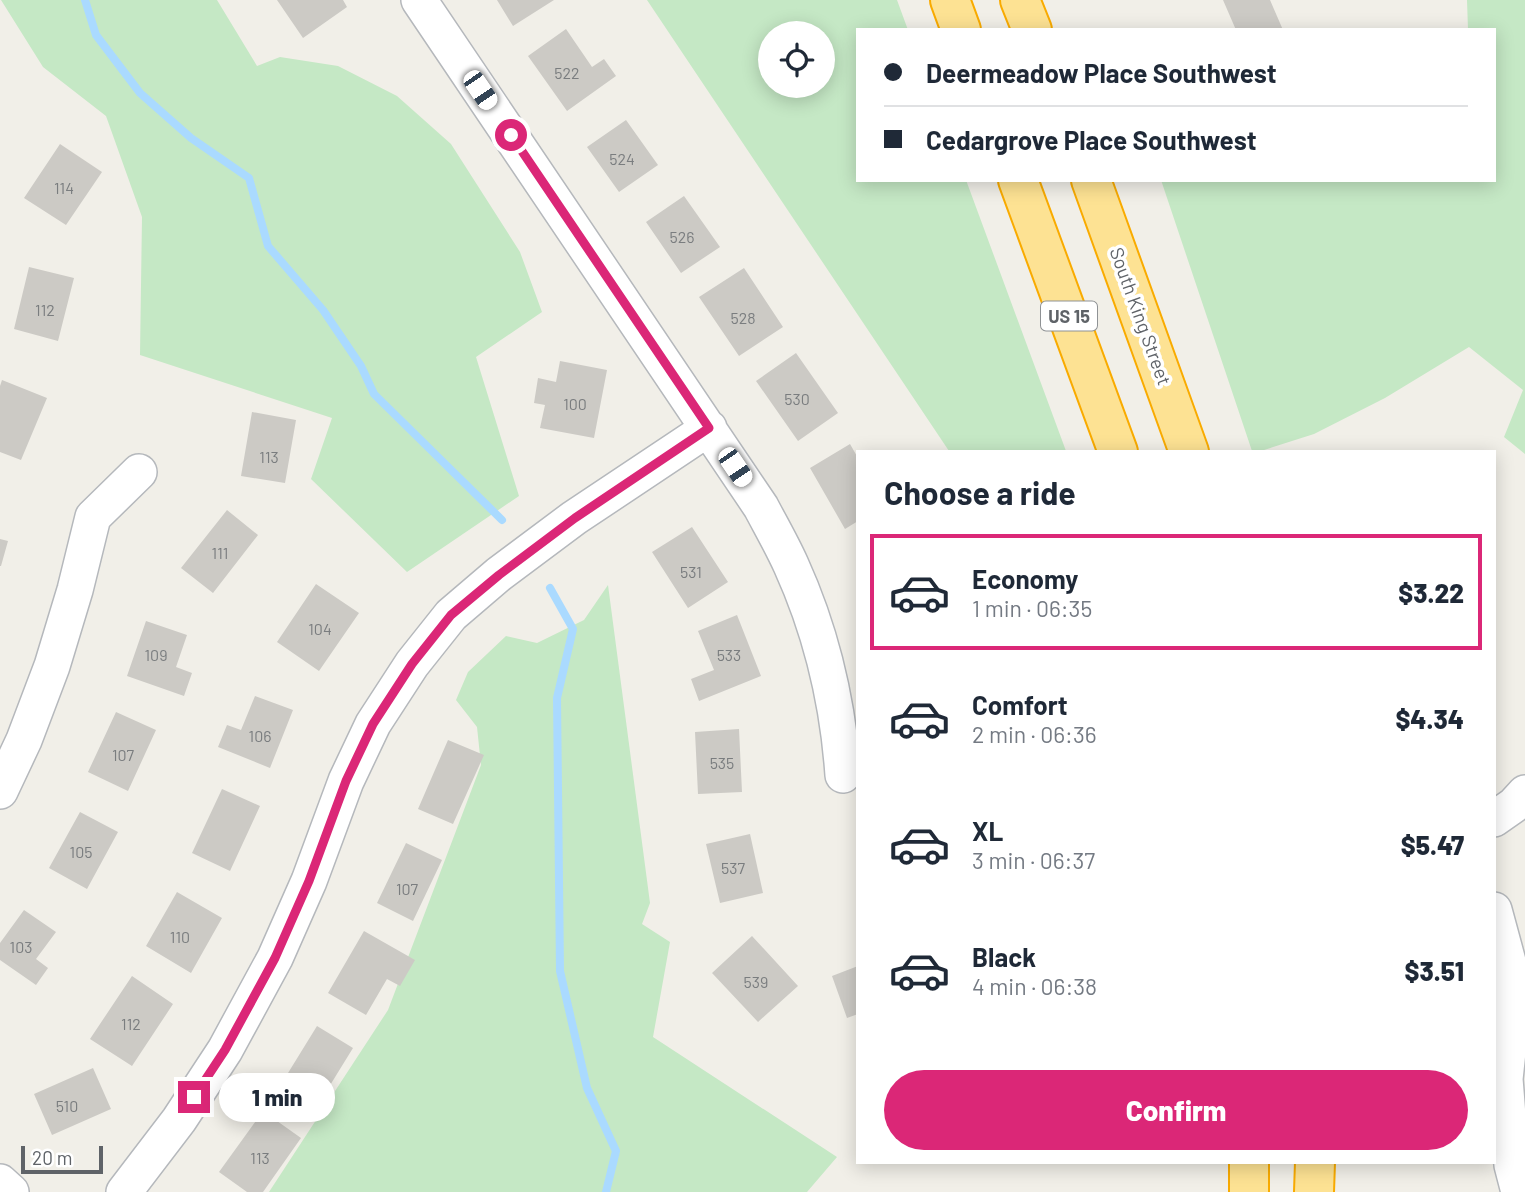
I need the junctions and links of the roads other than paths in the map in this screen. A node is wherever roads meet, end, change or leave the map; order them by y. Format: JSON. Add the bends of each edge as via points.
{"nodes":[{"id":1,"x":419,"y":0,"type":"edge"},
{"id":2,"x":950,"y":0,"type":"edge"},
{"id":3,"x":1020,"y":0,"type":"edge"},
{"id":4,"x":960,"y":28,"type":"edge"},
{"id":5,"x":1031,"y":28,"type":"edge"},
{"id":6,"x":1019,"y":182,"type":"edge"},
{"id":7,"x":1092,"y":182,"type":"edge"},
{"id":8,"x":709,"y":428,"type":"junction"},
{"id":9,"x":1117,"y":450,"type":"edge"},
{"id":10,"x":1188,"y":450,"type":"edge"},
{"id":11,"x":139,"y":472,"type":"dead end"},
{"id":12,"x":843,"y":775,"type":"dead end"},
{"id":13,"x":0,"y":791,"type":"edge"},
{"id":14,"x":1525,"y":793,"type":"edge"},
{"id":15,"x":1496,"y":818,"type":"edge"},
{"id":16,"x":1496,"y":917,"type":"edge"},
{"id":17,"x":1249,"y":1164,"type":"edge"},
{"id":18,"x":1315,"y":1164,"type":"edge"},
{"id":19,"x":0,"y":1182,"type":"edge"},
{"id":20,"x":12,"y":1192,"type":"edge"},
{"id":21,"x":124,"y":1192,"type":"edge"},
{"id":22,"x":1249,"y":1192,"type":"edge"},
{"id":23,"x":1314,"y":1192,"type":"edge"},
{"id":24,"x":1519,"y":1192,"type":"edge"}],
"edges":[{"from":1,"to":8,"type":"street"},
{"from":2,"to":4,"type":"highway"},
{"from":3,"to":5,"type":"highway"},
{"from":6,"to":9,"type":"highway","number":"US 15"},
{"from":7,"to":10,"type":"highway","name":"South King Street"},
{"from":8,"to":12,"type":"street","via":[[761,507],[792,566],[831,684]]},
{"from":8,"to":21,"type":"street","via":[[499,575],[451,615],[412,664],[373,724],[275,958],[225,1050]]},
{"from":11,"to":13,"type":"street","via":[[93,517],[52,666]]},
{"from":14,"to":15,"type":"street"},
{"from":16,"to":24,"type":"street","via":[[1510,969],[1505,1079],[1512,1165]]},
{"from":17,"to":22,"type":"highway"},
{"from":18,"to":23,"type":"highway"},
{"from":19,"to":20,"type":"street"}]}
